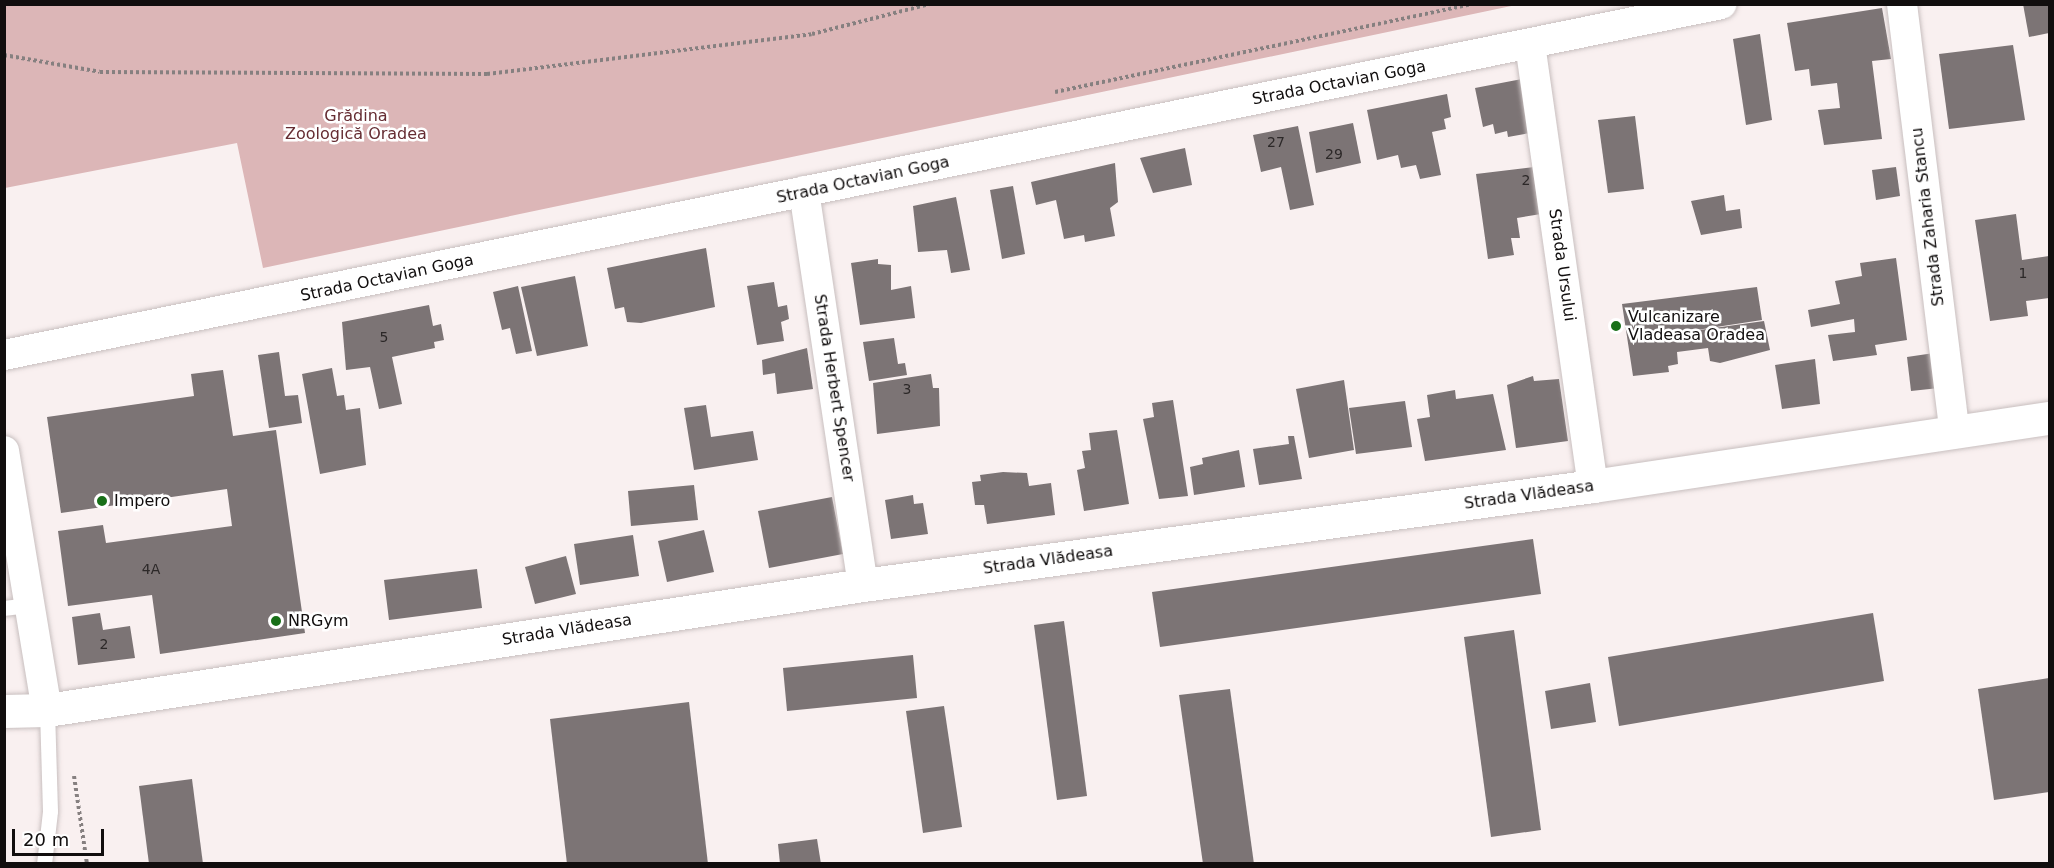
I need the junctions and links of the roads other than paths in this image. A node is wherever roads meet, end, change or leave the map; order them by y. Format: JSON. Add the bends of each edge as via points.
{"nodes":[{"id":1,"x":1722,"y":4,"type":"edge"},
{"id":2,"x":1902,"y":4,"type":"edge"},
{"id":3,"x":1530,"y":44,"type":"junction"},
{"id":4,"x":804,"y":191,"type":"junction"},
{"id":5,"x":4,"y":355,"type":"edge"},
{"id":6,"x":2049,"y":418,"type":"edge"},
{"id":7,"x":1954,"y":430,"type":"junction"},
{"id":8,"x":4,"y":451,"type":"edge"},
{"id":9,"x":1593,"y":486,"type":"junction"},
{"id":10,"x":863,"y":585,"type":"junction"},
{"id":11,"x":17,"y":607,"type":"edge"},
{"id":12,"x":47,"y":710,"type":"junction"},
{"id":13,"x":4,"y":711,"type":"edge"},
{"id":14,"x":4,"y":726,"type":"edge"},
{"id":15,"x":44,"y":864,"type":"edge"}],
"edges":[{"from":1,"to":3,"type":"street","name":"Strada Octavian Goga"},
{"from":2,"to":7,"type":"street","name":"Strada Zaharia Stancu"},
{"from":3,"to":4,"type":"street","name":"Strada Octavian Goga"},
{"from":3,"to":9,"type":"street","name":"Strada Ursului"},
{"from":4,"to":5,"type":"street","name":"Strada Octavian Goga"},
{"from":4,"to":10,"type":"street","name":"Strada Herbert Spencer"},
{"from":6,"to":7,"type":"street","name":"Strada Vlădeasa"},
{"from":7,"to":9,"type":"street","name":"Strada Vlădeasa"},
{"from":8,"to":11,"type":"street"},
{"from":9,"to":10,"type":"street","name":"Strada Vlădeasa"},
{"from":10,"to":12,"type":"street","name":"Strada Vlădeasa"},
{"from":11,"to":12,"type":"street"},
{"from":12,"to":13,"type":"street","name":"Strada Vlădeasa"},
{"from":12,"to":14,"type":"street","name":"Strada Vlădeasa"},
{"from":12,"to":15,"type":"lane","via":[[51,760]]}]}
